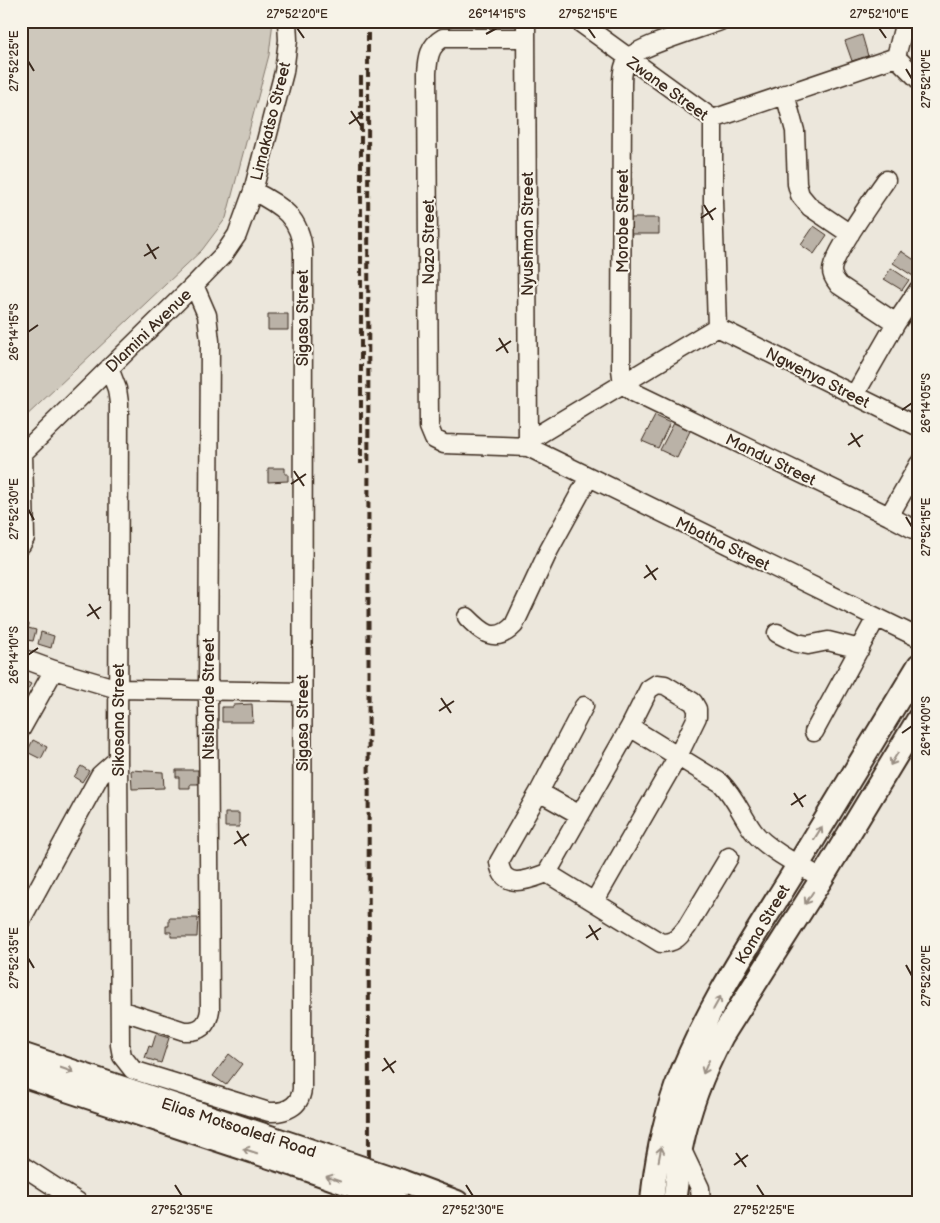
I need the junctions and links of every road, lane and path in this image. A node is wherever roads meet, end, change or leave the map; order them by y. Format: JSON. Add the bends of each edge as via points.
{"nodes":[{"id":1,"x":287,"y":21,"type":"edge"},
{"id":2,"x":578,"y":21,"type":"edge"},
{"id":3,"x":720,"y":21,"type":"edge"},
{"id":4,"x":905,"y":21,"type":"edge"},
{"id":5,"x":526,"y":29,"type":"edge"},
{"id":6,"x":896,"y":57,"type":"junction"},
{"id":7,"x":628,"y":58,"type":"junction"},
{"id":8,"x":919,"y":80,"type":"edge"},
{"id":9,"x":785,"y":94,"type":"junction"},
{"id":10,"x":713,"y":119,"type":"junction"},
{"id":11,"x":886,"y":180,"type":"dead end"},
{"id":12,"x":253,"y":192,"type":"junction"},
{"id":13,"x":850,"y":234,"type":"junction"},
{"id":14,"x":194,"y":285,"type":"junction"},
{"id":15,"x":919,"y":289,"type":"edge"},
{"id":16,"x":896,"y":322,"type":"junction"},
{"id":17,"x":717,"y":327,"type":"junction"},
{"id":18,"x":109,"y":368,"type":"junction"},
{"id":19,"x":623,"y":384,"type":"junction"},
{"id":20,"x":854,"y":396,"type":"junction"},
{"id":21,"x":919,"y":427,"type":"edge"},
{"id":22,"x":528,"y":444,"type":"junction"},
{"id":23,"x":22,"y":454,"type":"edge"},
{"id":24,"x":919,"y":464,"type":"edge"},
{"id":25,"x":589,"y":477,"type":"junction"},
{"id":26,"x":889,"y":516,"type":"junction"},
{"id":27,"x":919,"y":532,"type":"edge"},
{"id":28,"x":21,"y":545,"type":"edge"},
{"id":29,"x":466,"y":617,"type":"dead end"},
{"id":30,"x":876,"y":618,"type":"junction"},
{"id":31,"x":777,"y":633,"type":"dead end"},
{"id":32,"x":919,"y":638,"type":"edge"},
{"id":33,"x":860,"y":649,"type":"junction"},
{"id":34,"x":21,"y":658,"type":"edge"},
{"id":35,"x":919,"y":665,"type":"edge"},
{"id":36,"x":54,"y":670,"type":"junction"},
{"id":37,"x":118,"y":689,"type":"junction"},
{"id":38,"x":208,"y":691,"type":"junction"},
{"id":39,"x":302,"y":692,"type":"junction"},
{"id":40,"x":584,"y":706,"type":"dead end"},
{"id":41,"x":919,"y":718,"type":"edge"},
{"id":42,"x":630,"y":727,"type":"junction"},
{"id":43,"x":21,"y":729,"type":"edge"},
{"id":44,"x":814,"y":732,"type":"dead end"},
{"id":45,"x":678,"y":756,"type":"junction"},
{"id":46,"x":118,"y":759,"type":"junction"},
{"id":47,"x":539,"y":792,"type":"junction"},
{"id":48,"x":580,"y":815,"type":"junction"},
{"id":49,"x":729,"y":857,"type":"dead end"},
{"id":50,"x":798,"y":864,"type":"junction"},
{"id":51,"x":547,"y":873,"type":"junction"},
{"id":52,"x":822,"y":878,"type":"junction"},
{"id":53,"x":594,"y":902,"type":"junction"},
{"id":54,"x":21,"y":920,"type":"edge"},
{"id":55,"x":120,"y":1010,"type":"junction"},
{"id":56,"x":21,"y":1054,"type":"edge"},
{"id":57,"x":132,"y":1070,"type":"joint"},
{"id":58,"x":21,"y":1075,"type":"edge"},
{"id":59,"x":681,"y":1148,"type":"junction"},
{"id":60,"x":300,"y":1157,"type":"junction"},
{"id":61,"x":21,"y":1165,"type":"edge"},
{"id":62,"x":398,"y":1195,"type":"edge"},
{"id":63,"x":651,"y":1197,"type":"edge"},
{"id":64,"x":679,"y":1201,"type":"edge"},
{"id":65,"x":78,"y":1202,"type":"edge"},
{"id":66,"x":457,"y":1202,"type":"edge"},
{"id":67,"x":701,"y":1202,"type":"edge"}],
"edges":[{"from":1,"to":12,"type":"street","name":"Limakatso Street","via":[[284,72]]},
{"from":2,"to":7,"type":"street","name":"Zwane Street"},
{"from":3,"to":7,"type":"street","via":[[647,47]]},
{"from":4,"to":6,"type":"street"},
{"from":5,"to":22,"type":"street","name":"Nyushman Street"},
{"from":5,"to":22,"type":"street","name":"Nazo Street","via":[[443,38],[431,48],[427,73],[430,431],[441,443]]},
{"from":6,"to":8,"type":"street"},
{"from":6,"to":9,"type":"street"},
{"from":7,"to":10,"type":"street","name":"Zwane Street"},
{"from":7,"to":19,"type":"street","name":"Morobe Street","via":[[622,84]]},
{"from":9,"to":10,"type":"street"},
{"from":9,"to":13,"type":"street","via":[[795,131],[800,195],[810,207]]},
{"from":10,"to":17,"type":"street","name":"Zwane Street"},
{"from":11,"to":13,"type":"street"},
{"from":12,"to":14,"type":"street","name":"Dlamini Avenue","via":[[236,235],[224,254]]},
{"from":12,"to":39,"type":"street","name":"Sigasa Street","via":[[283,209],[294,222],[302,240]]},
{"from":13,"to":16,"type":"street","via":[[834,263],[832,275],[842,287]]},
{"from":14,"to":18,"type":"street","name":"Dlamini Avenue"},
{"from":14,"to":38,"type":"street","name":"Ntsibande Street","via":[[207,315],[210,333]]},
{"from":15,"to":16,"type":"street"},
{"from":16,"to":20,"type":"street"},
{"from":17,"to":19,"type":"street"},
{"from":17,"to":20,"type":"street","name":"Ngwenya Street"},
{"from":18,"to":23,"type":"street","name":"Dlamini Avenue"},
{"from":18,"to":37,"type":"street","name":"Sikosana Street","via":[[119,403]]},
{"from":19,"to":22,"type":"street"},
{"from":19,"to":26,"type":"street","name":"Mandu Street"},
{"from":20,"to":21,"type":"street","name":"Ngwenya Street"},
{"from":22,"to":25,"type":"street","name":"Mbatha Street"},
{"from":23,"to":28,"type":"street","via":[[25,538]]},
{"from":24,"to":26,"type":"street"},
{"from":25,"to":29,"type":"street","via":[[549,550],[514,625],[495,635],[481,630]]},
{"from":25,"to":30,"type":"street","name":"Mbatha Street"},
{"from":26,"to":27,"type":"street","name":"Mandu Street"},
{"from":30,"to":32,"type":"street","name":"Mbatha Street"},
{"from":30,"to":33,"type":"street"},
{"from":31,"to":33,"type":"street","via":[[797,643],[808,645],[828,641]]},
{"from":33,"to":44,"type":"street"},
{"from":34,"to":36,"type":"street"},
{"from":50,"to":35,"type":"main road","name":"Koma Street","one_way":true},
{"from":36,"to":37,"type":"street"},
{"from":36,"to":43,"type":"street"},
{"from":37,"to":38,"type":"street"},
{"from":37,"to":46,"type":"street","name":"Sikosana Street"},
{"from":38,"to":39,"type":"street"},
{"from":38,"to":55,"type":"street","name":"Ntsibande Street","via":[[209,1016],[201,1028],[184,1031]]},
{"from":39,"to":57,"type":"street","name":"Sigasa Street","via":[[301,1096],[290,1109],[268,1112]]},
{"from":40,"to":47,"type":"street"},
{"from":41,"to":52,"type":"main road","name":"Koma Street","one_way":true},
{"from":42,"to":45,"type":"street"},
{"from":42,"to":45,"type":"street","via":[[650,689],[658,684],[665,685],[693,702],[697,709],[697,717]]},
{"from":42,"to":48,"type":"street"},
{"from":45,"to":50,"type":"street","via":[[721,783],[763,842]]},
{"from":45,"to":53,"type":"street"},
{"from":46,"to":54,"type":"street","via":[[100,775]]},
{"from":46,"to":55,"type":"street","name":"Sikosana Street"},
{"from":47,"to":48,"type":"street"},
{"from":47,"to":51,"type":"street","via":[[499,862],[500,872],[509,880],[524,882]]},
{"from":48,"to":51,"type":"street"},
{"from":49,"to":53,"type":"street","via":[[687,927],[670,943],[661,944]]},
{"from":50,"to":52,"type":"street"},
{"from":63,"to":50,"type":"main road","name":"Koma Street","one_way":true,"via":[[674,1096],[691,1052],[749,945]]},
{"from":51,"to":53,"type":"street"},
{"from":52,"to":59,"type":"main road","name":"Koma Street","one_way":true,"via":[[708,1061],[695,1094]]},
{"from":55,"to":57,"type":"street","name":"Sikosana Street","via":[[121,1051]]},
{"from":56,"to":60,"type":"main road","name":"Elias Motsoaledi Road","one_way":true},
{"from":60,"to":58,"type":"main road","name":"Elias Motsoaledi Road","one_way":true},
{"from":59,"to":64,"type":"main road","name":"Koma Street"},
{"from":59,"to":67,"type":"street","via":[[700,1188]]},
{"from":60,"to":62,"type":"main road","name":"Elias Motsoaledi Road","bridge":true},
{"from":61,"to":65,"type":"street"},
{"from":62,"to":66,"type":"main road","name":"Elias Motsoaledi Road"}]}
